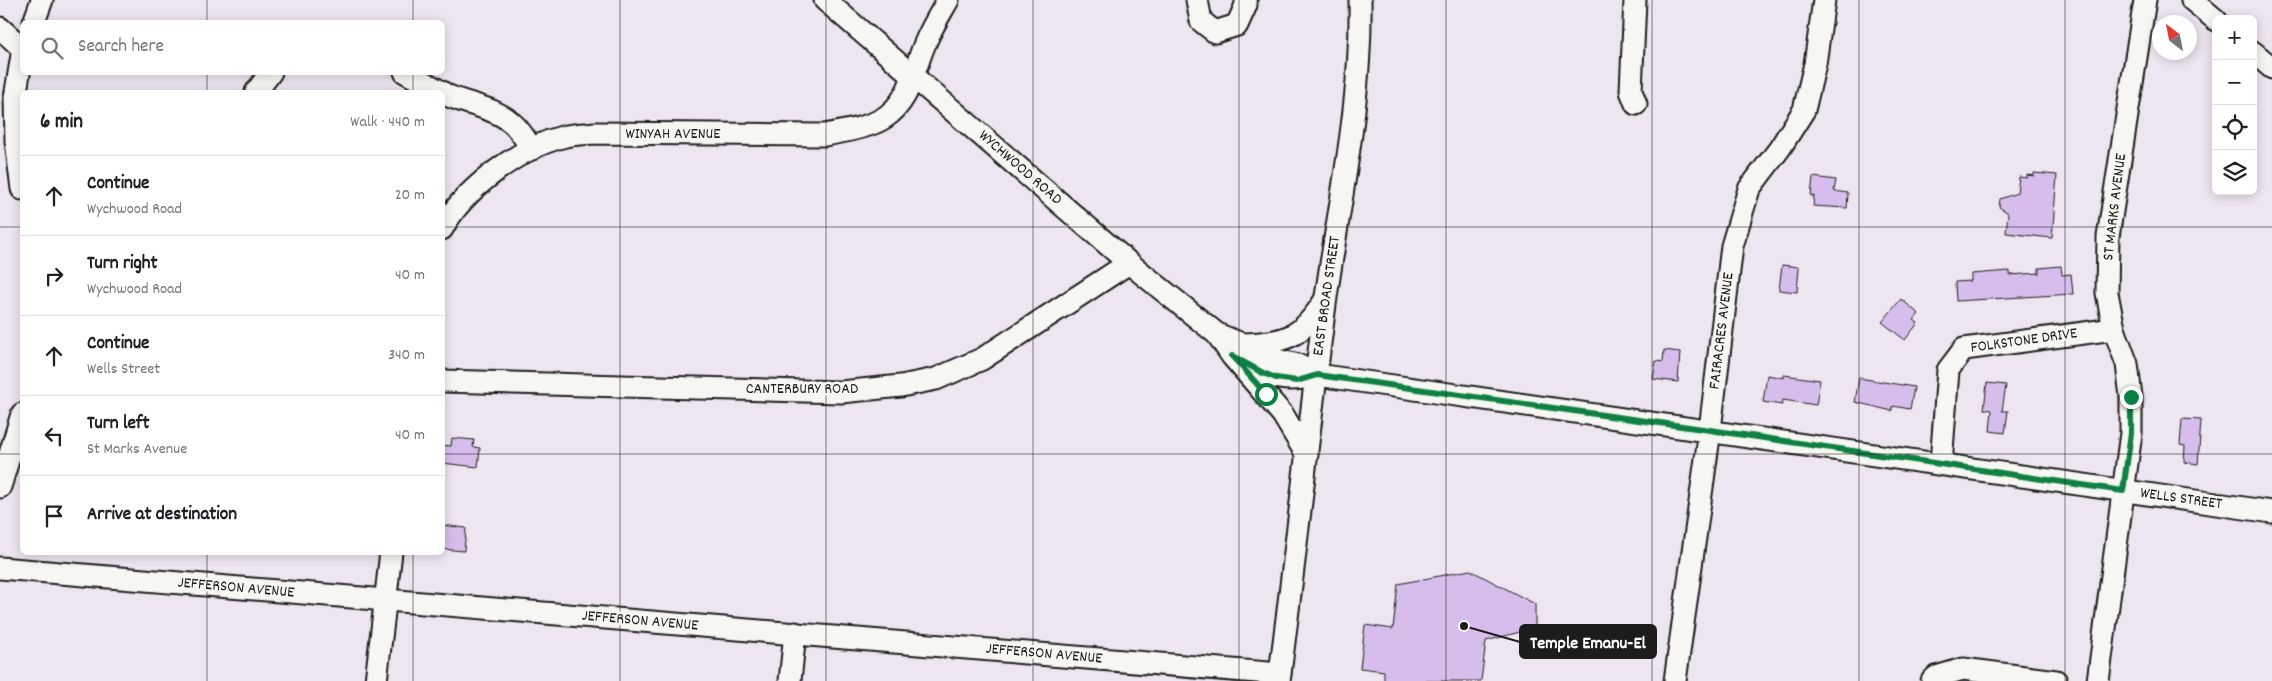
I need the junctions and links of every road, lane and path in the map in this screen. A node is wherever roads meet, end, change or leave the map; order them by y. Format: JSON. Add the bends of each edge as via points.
{"nodes":[{"id":1,"x":42,"y":0,"type":"edge"},
{"id":2,"x":825,"y":0,"type":"edge"},
{"id":3,"x":948,"y":0,"type":"edge"},
{"id":4,"x":1197,"y":0,"type":"edge"},
{"id":5,"x":1246,"y":0,"type":"edge"},
{"id":6,"x":1360,"y":0,"type":"edge"},
{"id":7,"x":1635,"y":0,"type":"edge"},
{"id":8,"x":1824,"y":0,"type":"edge"},
{"id":9,"x":2145,"y":0,"type":"edge"},
{"id":10,"x":2192,"y":0,"type":"edge"},
{"id":11,"x":2212,"y":17,"type":"edge"},
{"id":12,"x":35,"y":20,"type":"edge"},
{"id":13,"x":0,"y":28,"type":"edge"},
{"id":14,"x":20,"y":46,"type":"edge"},
{"id":15,"x":2257,"y":55,"type":"edge"},
{"id":16,"x":20,"y":67,"type":"edge"},
{"id":17,"x":2272,"y":68,"type":"edge"},
{"id":18,"x":269,"y":75,"type":"edge"},
{"id":19,"x":410,"y":75,"type":"edge"},
{"id":20,"x":913,"y":76,"type":"junction"},
{"id":21,"x":258,"y":90,"type":"edge"},
{"id":22,"x":437,"y":90,"type":"edge"},
{"id":23,"x":445,"y":94,"type":"edge"},
{"id":24,"x":1636,"y":104,"type":"dead end"},
{"id":25,"x":532,"y":149,"type":"junction"},
{"id":26,"x":20,"y":173,"type":"edge"},
{"id":27,"x":445,"y":225,"type":"edge"},
{"id":28,"x":1129,"y":263,"type":"junction"},
{"id":29,"x":1326,"y":298,"type":"junction"},
{"id":30,"x":2114,"y":329,"type":"junction"},
{"id":31,"x":1237,"y":350,"type":"junction"},
{"id":32,"x":1317,"y":375,"type":"junction"},
{"id":33,"x":445,"y":381,"type":"edge"},
{"id":34,"x":20,"y":417,"type":"edge"},
{"id":35,"x":1710,"y":430,"type":"junction"},
{"id":36,"x":8,"y":434,"type":"edge"},
{"id":37,"x":1307,"y":455,"type":"junction"},
{"id":38,"x":1941,"y":464,"type":"junction"},
{"id":39,"x":0,"y":487,"type":"edge"},
{"id":40,"x":2123,"y":491,"type":"junction"},
{"id":41,"x":2272,"y":512,"type":"edge"},
{"id":42,"x":391,"y":555,"type":"edge"},
{"id":43,"x":0,"y":568,"type":"edge"},
{"id":44,"x":385,"y":601,"type":"junction"},
{"id":45,"x":795,"y":633,"type":"junction"},
{"id":46,"x":1280,"y":678,"type":"edge"},
{"id":47,"x":376,"y":681,"type":"edge"},
{"id":48,"x":790,"y":681,"type":"edge"},
{"id":49,"x":1675,"y":681,"type":"edge"},
{"id":50,"x":1932,"y":681,"type":"edge"},
{"id":51,"x":2056,"y":681,"type":"edge"},
{"id":52,"x":2098,"y":681,"type":"edge"}],
"edges":[{"from":1,"to":12,"type":"street"},
{"from":2,"to":20,"type":"street","name":"WYCHWOOD ROAD"},
{"from":3,"to":20,"type":"street","name":"WINYAH AVENUE","via":[[925,42]]},
{"from":4,"to":5,"type":"street","via":[[1201,21],[1215,32],[1237,26]]},
{"from":6,"to":29,"type":"street","name":"EAST BROAD STREET","via":[[1350,140]]},
{"from":7,"to":24,"type":"street","via":[[1630,91]]},
{"from":8,"to":35,"type":"street","name":"FAIRACRES AVENUE","via":[[1815,64],[1804,110],[1748,189],[1732,246]]},
{"from":9,"to":30,"type":"street","name":"ST MARKS AVENUE","via":[[2108,237],[2106,292]]},
{"from":10,"to":11,"type":"street"},
{"from":13,"to":14,"type":"street"},
{"from":15,"to":17,"type":"street"},
{"from":16,"to":26,"type":"street","via":[[15,98]]},
{"from":18,"to":21,"type":"street"},
{"from":19,"to":22,"type":"street"},
{"from":20,"to":25,"type":"street","name":"WINYAH AVENUE","via":[[899,105],[884,118],[853,129],[825,134],[596,133],[562,137]]},
{"from":20,"to":28,"type":"street","name":"WYCHWOOD ROAD"},
{"from":23,"to":25,"type":"street","via":[[500,115],[516,126]]},
{"from":25,"to":27,"type":"street","name":"WINYAH AVENUE","via":[[507,162],[481,184]]},
{"from":28,"to":31,"type":"street","name":"WYCHWOOD ROAD"},
{"from":28,"to":33,"type":"street","name":"CANTERBURY ROAD","via":[[982,359],[936,379],[901,386],[841,392]]},
{"from":29,"to":31,"type":"street","name":"WYCHWOOD ROAD","via":[[1313,320],[1289,338]]},
{"from":29,"to":32,"type":"street","name":"EAST BROAD STREET"},
{"from":30,"to":38,"type":"street","name":"FOLKSTONE DRIVE","via":[[1964,349],[1948,370]]},
{"from":30,"to":40,"type":"street","name":"ST MARKS AVENUE","via":[[2127,364],[2131,397],[2131,433]]},
{"from":31,"to":32,"type":"street","name":"WYCHWOOD ROAD","via":[[1298,365]]},
{"from":31,"to":37,"type":"street","name":"WYCHWOOD ROAD"},
{"from":32,"to":35,"type":"street","name":"WELLS STREET"},
{"from":32,"to":37,"type":"street","name":"EAST BROAD STREET"},
{"from":34,"to":36,"type":"street"},
{"from":35,"to":38,"type":"street","name":"WELLS STREET"},
{"from":35,"to":49,"type":"street","name":"FAIRACRES AVENUE"},
{"from":36,"to":39,"type":"street"},
{"from":37,"to":46,"type":"street","name":"EAST BROAD STREET"},
{"from":38,"to":40,"type":"street","name":"WELLS STREET"},
{"from":40,"to":41,"type":"street","name":"WELLS STREET"},
{"from":40,"to":52,"type":"street","name":"ST MARKS AVENUE"},
{"from":42,"to":44,"type":"street"},
{"from":43,"to":44,"type":"street","name":"JEFFERSON AVENUE"},
{"from":44,"to":45,"type":"street","name":"JEFFERSON AVENUE"},
{"from":44,"to":47,"type":"street"},
{"from":45,"to":46,"type":"street","name":"JEFFERSON AVENUE"},
{"from":45,"to":48,"type":"street"},
{"from":50,"to":51,"type":"street","via":[[1963,669]]}]}
